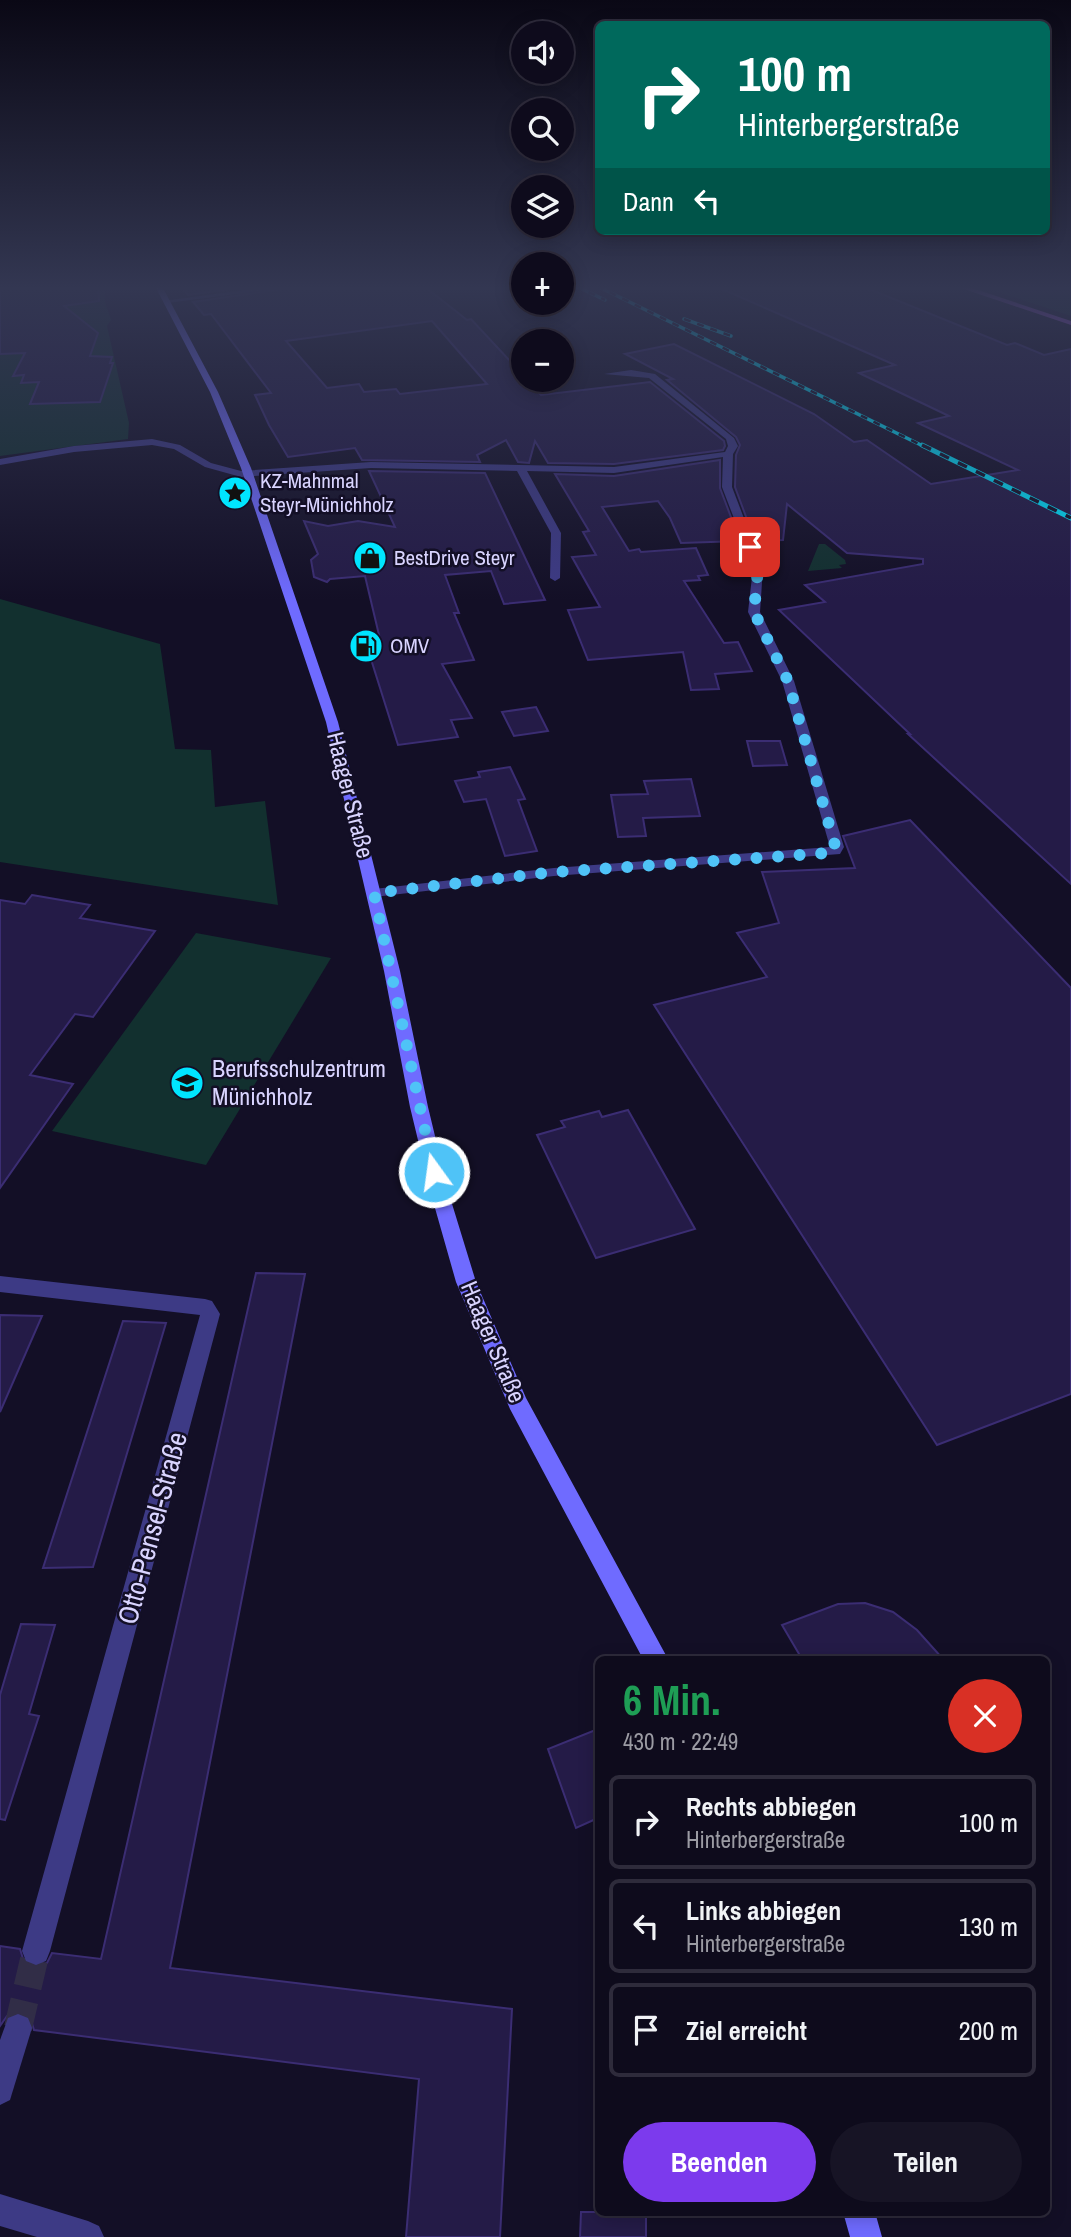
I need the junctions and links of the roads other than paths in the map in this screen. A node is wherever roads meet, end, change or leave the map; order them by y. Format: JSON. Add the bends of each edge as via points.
{"nodes":[{"id":1,"x":213,"y":390,"type":"edge"},
{"id":2,"x":672,"y":390,"type":"edge"},
{"id":3,"x":727,"y":454,"type":"junction"},
{"id":4,"x":0,"y":461,"type":"edge"},
{"id":5,"x":521,"y":469,"type":"junction"},
{"id":6,"x":248,"y":474,"type":"junction"},
{"id":7,"x":555,"y":578,"type":"dead end"},
{"id":8,"x":374,"y":893,"type":"junction"},
{"id":9,"x":0,"y":1284,"type":"edge"},
{"id":10,"x":654,"y":1656,"type":"edge"},
{"id":11,"x":36,"y":1951,"type":"tunnel mouth"},
{"id":12,"x":18,"y":2028,"type":"tunnel mouth"},
{"id":13,"x":0,"y":2090,"type":"edge"},
{"id":14,"x":0,"y":2210,"type":"edge"},
{"id":15,"x":860,"y":2216,"type":"edge"},
{"id":16,"x":88,"y":2237,"type":"edge"},
{"id":17,"x":866,"y":2237,"type":"edge"}],
"edges":[{"from":1,"to":6,"type":"main road","name":"Haager Straße"},
{"from":2,"to":3,"type":"street","via":[[734,442]]},
{"from":3,"to":5,"type":"street","via":[[614,470]]},
{"from":3,"to":8,"type":"street","via":[[727,487],[758,568],[754,612],[788,681],[837,847],[829,853],[554,872]]},
{"from":4,"to":6,"type":"street","via":[[152,442],[177,447],[221,470]]},
{"from":5,"to":6,"type":"street","via":[[360,466]]},
{"from":5,"to":7,"type":"street","via":[[556,533]]},
{"from":6,"to":8,"type":"main road","name":"Haager Straße","via":[[332,722]]},
{"from":8,"to":10,"type":"main road","name":"Haager Straße","via":[[419,1107],[466,1282],[517,1402]]},
{"from":9,"to":11,"type":"street","name":"Otto-Pensel-Straße","via":[[205,1307],[210,1314]]},
{"from":12,"to":13,"type":"street"},
{"from":14,"to":16,"type":"street"},
{"from":15,"to":17,"type":"main road"}]}
